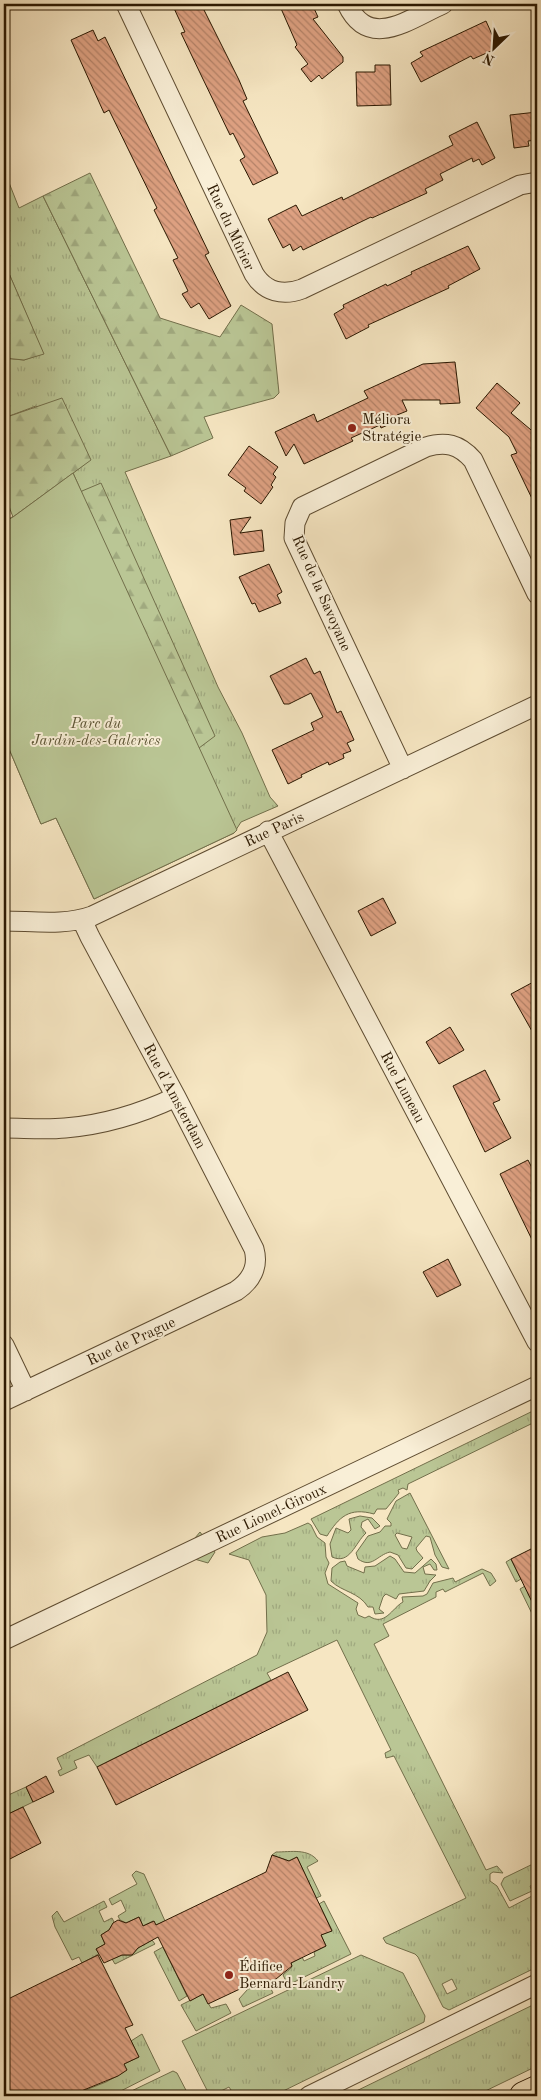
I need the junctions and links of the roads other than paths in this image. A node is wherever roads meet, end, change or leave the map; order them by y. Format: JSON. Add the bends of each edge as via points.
{"nodes":[{"id":1,"x":126,"y":4,"type":"edge"},
{"id":2,"x":347,"y":4,"type":"edge"},
{"id":3,"x":443,"y":4,"type":"edge"},
{"id":4,"x":537,"y":182,"type":"edge"},
{"id":5,"x":537,"y":594,"type":"edge"},
{"id":6,"x":537,"y":705,"type":"edge"},
{"id":7,"x":403,"y":769,"type":"junction"},
{"id":8,"x":268,"y":831,"type":"junction"},
{"id":9,"x":82,"y":920,"type":"junction"},
{"id":10,"x":4,"y":921,"type":"edge"},
{"id":11,"x":176,"y":1097,"type":"junction"},
{"id":12,"x":4,"y":1128,"type":"edge"},
{"id":13,"x":253,"y":1275,"type":"joint"},
{"id":14,"x":537,"y":1342,"type":"edge"},
{"id":15,"x":4,"y":1345,"type":"edge"},
{"id":16,"x":537,"y":1386,"type":"edge"},
{"id":17,"x":26,"y":1391,"type":"junction"},
{"id":18,"x":4,"y":1401,"type":"edge"},
{"id":19,"x":4,"y":1640,"type":"edge"},
{"id":20,"x":537,"y":1984,"type":"edge"},
{"id":21,"x":537,"y":2090,"type":"edge"},
{"id":22,"x":309,"y":2096,"type":"edge"},
{"id":23,"x":524,"y":2096,"type":"edge"}],
"edges":[{"from":1,"to":4,"type":"street","name":"Rue du Mûrier","via":[[254,274],[270,290],[302,289],[520,185]]},
{"from":2,"to":3,"type":"street","via":[[362,24],[378,29],[396,26]]},
{"from":5,"to":7,"type":"street","name":"Rue de la Savoyane","via":[[473,460],[452,444],[426,447],[302,507],[294,530],[297,546]]},
{"from":6,"to":7,"type":"street","name":"Rue Paris"},
{"from":7,"to":8,"type":"street","name":"Rue Paris"},
{"from":8,"to":9,"type":"street","name":"Rue Paris"},
{"from":8,"to":14,"type":"street","name":"Rue Luneau"},
{"from":9,"to":10,"type":"street","name":"Rue Paris"},
{"from":9,"to":11,"type":"street","name":"Rue d'Amsterdam"},
{"from":11,"to":12,"type":"street","via":[[146,1110],[78,1126]]},
{"from":11,"to":13,"type":"street","name":"Rue d'Amsterdam","via":[[254,1249],[256,1264]]},
{"from":13,"to":17,"type":"street","name":"Rue de Prague","via":[[236,1291]]},
{"from":15,"to":17,"type":"street"},
{"from":16,"to":19,"type":"street","name":"Rue Lionel-Giroux"},
{"from":17,"to":18,"type":"street","name":"Rue de Prague"},
{"from":20,"to":22,"type":"street"},
{"from":21,"to":23,"type":"highway"}]}
